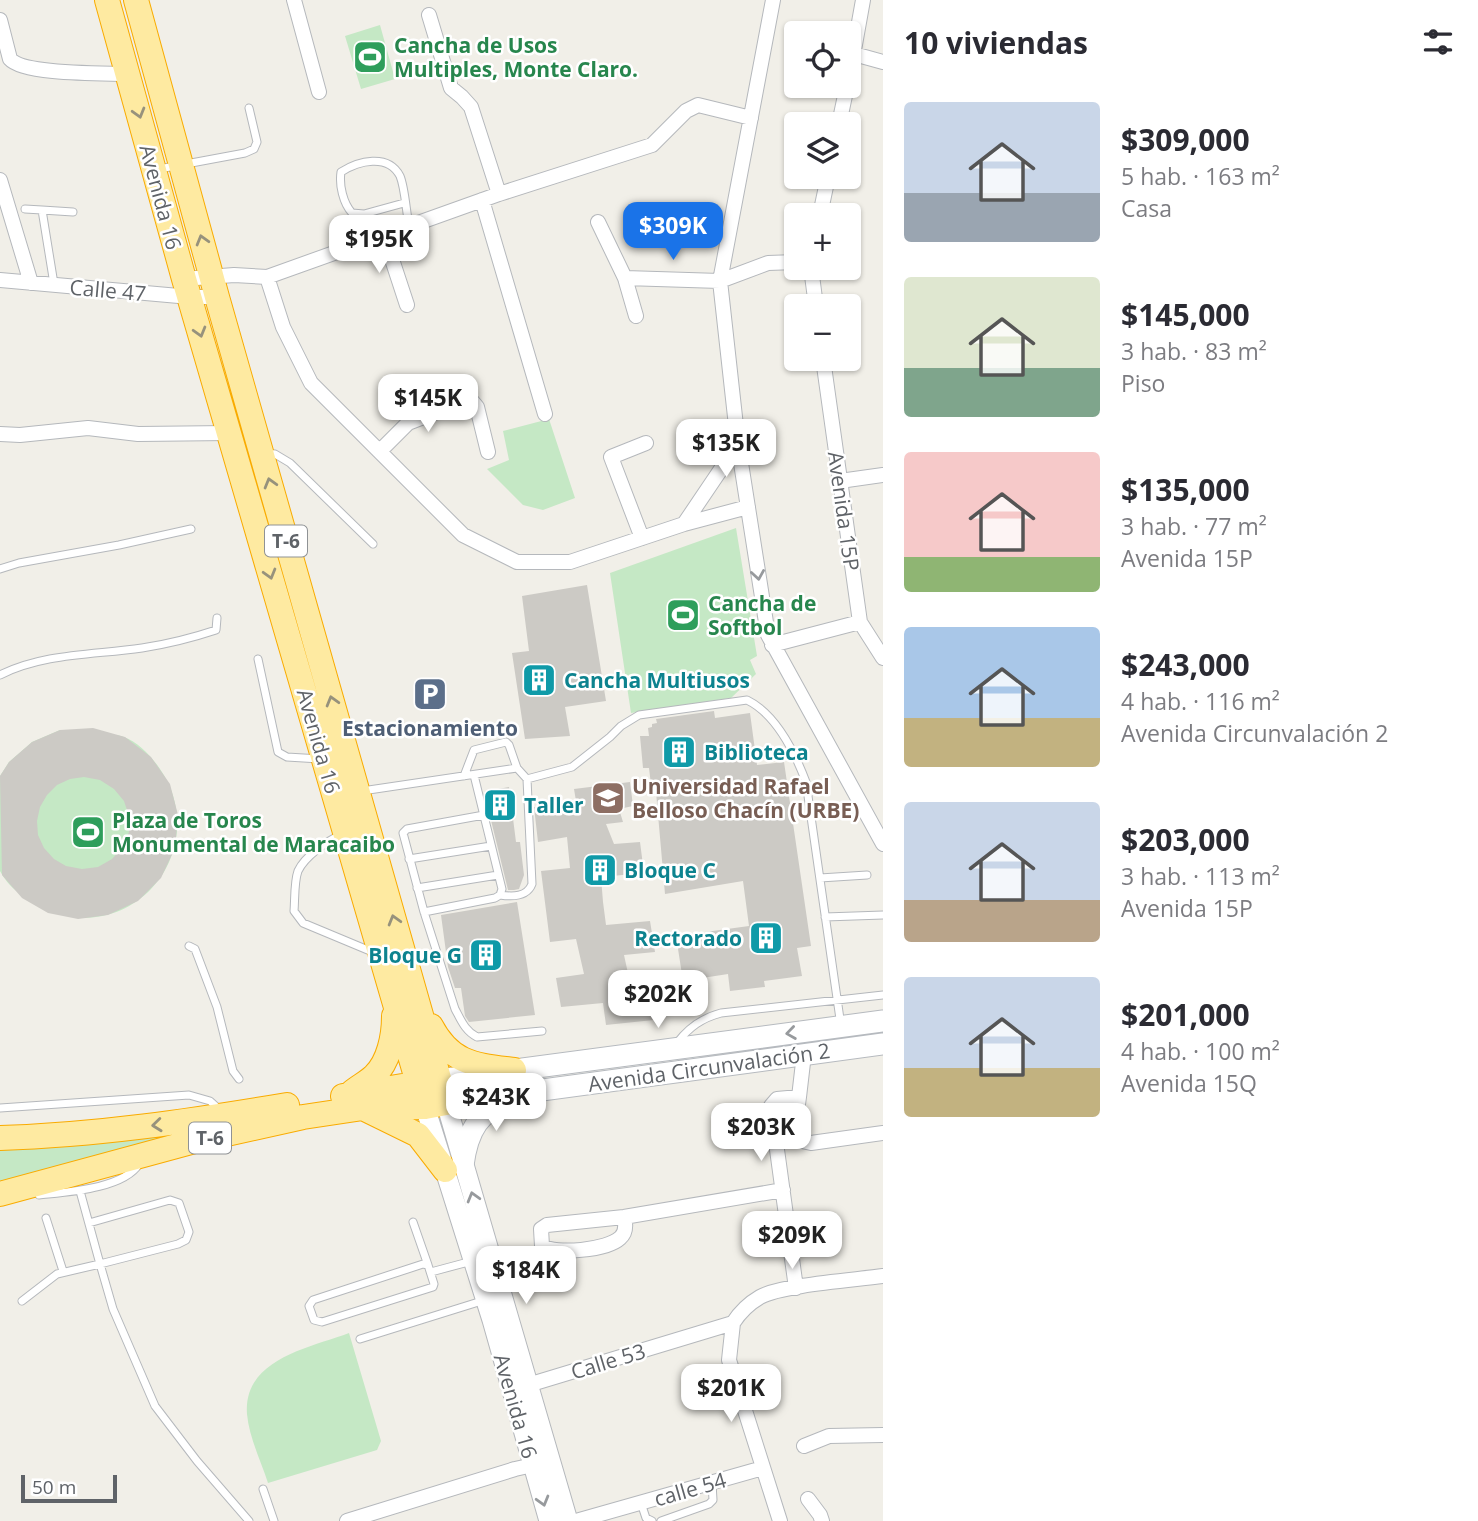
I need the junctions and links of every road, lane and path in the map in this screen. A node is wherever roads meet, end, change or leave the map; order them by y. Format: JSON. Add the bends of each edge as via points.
{"nodes":[{"id":1,"x":107,"y":0,"type":"edge"},
{"id":2,"x":136,"y":0,"type":"edge"},
{"id":3,"x":294,"y":0,"type":"edge"},
{"id":4,"x":773,"y":0,"type":"edge"},
{"id":5,"x":863,"y":0,"type":"edge"},
{"id":6,"x":429,"y":15,"type":"dead end"},
{"id":7,"x":0,"y":20,"type":"edge"},
{"id":8,"x":860,"y":21,"type":"edge"},
{"id":9,"x":861,"y":56,"type":"edge"},
{"id":10,"x":883,"y":62,"type":"edge"},
{"id":11,"x":128,"y":74,"type":"junction"},
{"id":12,"x":319,"y":92,"type":"dead end"},
{"id":13,"x":249,"y":108,"type":"dead end"},
{"id":14,"x":751,"y":118,"type":"junction"},
{"id":15,"x":181,"y":165,"type":"junction"},
{"id":16,"x":154,"y":170,"type":"junction"},
{"id":17,"x":0,"y":180,"type":"edge"},
{"id":18,"x":499,"y":194,"type":"junction"},
{"id":19,"x":482,"y":200,"type":"junction"},
{"id":20,"x":404,"y":203,"type":"junction"},
{"id":21,"x":25,"y":209,"type":"dead end"},
{"id":22,"x":43,"y":210,"type":"junction"},
{"id":23,"x":74,"y":212,"type":"dead end"},
{"id":24,"x":598,"y":222,"type":"dead end"},
{"id":25,"x":409,"y":225,"type":"junction"},
{"id":26,"x":384,"y":235,"type":"junction"},
{"id":27,"x":784,"y":262,"type":"edge"},
{"id":28,"x":267,"y":277,"type":"junction"},
{"id":29,"x":625,"y":278,"type":"junction"},
{"id":30,"x":0,"y":280,"type":"edge"},
{"id":31,"x":720,"y":281,"type":"junction"},
{"id":32,"x":31,"y":283,"type":"junction"},
{"id":33,"x":54,"y":285,"type":"junction"},
{"id":34,"x":215,"y":287,"type":"junction"},
{"id":35,"x":187,"y":288,"type":"junction"},
{"id":36,"x":407,"y":305,"type":"dead end"},
{"id":37,"x":636,"y":316,"type":"dead end"},
{"id":38,"x":825,"y":371,"type":"edge"},
{"id":39,"x":545,"y":414,"type":"dead end"},
{"id":40,"x":229,"y":433,"type":"junction"},
{"id":41,"x":0,"y":434,"type":"edge"},
{"id":42,"x":646,"y":443,"type":"dead end"},
{"id":43,"x":738,"y":444,"type":"junction"},
{"id":44,"x":380,"y":451,"type":"junction"},
{"id":45,"x":488,"y":452,"type":"dead end"},
{"id":46,"x":262,"y":453,"type":"junction"},
{"id":47,"x":883,"y":475,"type":"edge"},
{"id":48,"x":840,"y":481,"type":"junction"},
{"id":49,"x":748,"y":508,"type":"junction"},
{"id":50,"x":684,"y":524,"type":"junction"},
{"id":51,"x":191,"y":529,"type":"dead end"},
{"id":52,"x":642,"y":538,"type":"junction"},
{"id":53,"x":373,"y":544,"type":"dead end"},
{"id":54,"x":0,"y":569,"type":"edge"},
{"id":55,"x":217,"y":618,"type":"dead end"},
{"id":56,"x":860,"y":622,"type":"junction"},
{"id":57,"x":772,"y":645,"type":"junction"},
{"id":58,"x":883,"y":658,"type":"edge"},
{"id":59,"x":258,"y":659,"type":"dead end"},
{"id":60,"x":0,"y":676,"type":"edge"},
{"id":61,"x":324,"y":759,"type":"junction"},
{"id":62,"x":517,"y":768,"type":"junction"},
{"id":63,"x":474,"y":775,"type":"junction"},
{"id":64,"x":464,"y":776,"type":"junction"},
{"id":65,"x":527,"y":779,"type":"junction"},
{"id":66,"x":358,"y":792,"type":"junction"},
{"id":67,"x":484,"y":815,"type":"junction"},
{"id":68,"x":345,"y":833,"type":"junction"},
{"id":69,"x":883,"y":844,"type":"edge"},
{"id":70,"x":491,"y":846,"type":"junction"},
{"id":71,"x":409,"y":859,"type":"junction"},
{"id":72,"x":867,"y":875,"type":"dead end"},
{"id":73,"x":498,"y":876,"type":"junction"},
{"id":74,"x":820,"y":878,"type":"junction"},
{"id":75,"x":416,"y":888,"type":"junction"},
{"id":76,"x":500,"y":895,"type":"junction"},
{"id":77,"x":424,"y":912,"type":"junction"},
{"id":78,"x":883,"y":915,"type":"edge"},
{"id":79,"x":825,"y":917,"type":"junction"},
{"id":80,"x":188,"y":946,"type":"dead end"},
{"id":81,"x":381,"y":955,"type":"junction"},
{"id":82,"x":883,"y":995,"type":"edge"},
{"id":83,"x":405,"y":1000,"type":"junction"},
{"id":84,"x":837,"y":1001,"type":"junction"},
{"id":85,"x":883,"y":1021,"type":"edge"},
{"id":86,"x":841,"y":1026,"type":"junction"},
{"id":87,"x":542,"y":1031,"type":"dead end"},
{"id":88,"x":883,"y":1044,"type":"edge"},
{"id":89,"x":673,"y":1049,"type":"junction"},
{"id":90,"x":804,"y":1054,"type":"junction"},
{"id":91,"x":239,"y":1079,"type":"dead end"},
{"id":92,"x":516,"y":1082,"type":"junction"},
{"id":93,"x":432,"y":1093,"type":"junction"},
{"id":94,"x":799,"y":1097,"type":"junction"},
{"id":95,"x":355,"y":1102,"type":"junction"},
{"id":96,"x":0,"y":1108,"type":"edge"},
{"id":97,"x":225,"y":1116,"type":"junction"},
{"id":98,"x":794,"y":1133,"type":"junction"},
{"id":99,"x":883,"y":1133,"type":"edge"},
{"id":100,"x":775,"y":1137,"type":"junction"},
{"id":101,"x":0,"y":1138,"type":"edge"},
{"id":102,"x":142,"y":1156,"type":"junction"},
{"id":103,"x":454,"y":1167,"type":"junction"},
{"id":104,"x":783,"y":1190,"type":"junction"},
{"id":105,"x":80,"y":1191,"type":"junction"},
{"id":106,"x":2,"y":1194,"type":"edge"},
{"id":107,"x":624,"y":1217,"type":"junction"},
{"id":108,"x":46,"y":1218,"type":"dead end"},
{"id":109,"x":413,"y":1222,"type":"dead end"},
{"id":110,"x":89,"y":1223,"type":"junction"},
{"id":111,"x":473,"y":1261,"type":"junction"},
{"id":112,"x":100,"y":1264,"type":"junction"},
{"id":113,"x":430,"y":1268,"type":"junction"},
{"id":114,"x":64,"y":1272,"type":"junction"},
{"id":115,"x":883,"y":1276,"type":"edge"},
{"id":116,"x":796,"y":1288,"type":"junction"},
{"id":117,"x":485,"y":1300,"type":"junction"},
{"id":118,"x":22,"y":1301,"type":"dead end"},
{"id":119,"x":733,"y":1323,"type":"junction"},
{"id":120,"x":360,"y":1339,"type":"dead end"},
{"id":121,"x":528,"y":1385,"type":"junction"},
{"id":122,"x":883,"y":1436,"type":"edge"},
{"id":123,"x":804,"y":1446,"type":"dead end"},
{"id":124,"x":533,"y":1465,"type":"junction"},
{"id":125,"x":763,"y":1468,"type":"junction"},
{"id":126,"x":712,"y":1483,"type":"junction"},
{"id":127,"x":263,"y":1489,"type":"dead end"},
{"id":128,"x":808,"y":1499,"type":"dead end"},
{"id":129,"x":641,"y":1503,"type":"junction"},
{"id":130,"x":249,"y":1521,"type":"edge"},
{"id":131,"x":274,"y":1521,"type":"edge"},
{"id":132,"x":347,"y":1521,"type":"edge"},
{"id":133,"x":549,"y":1521,"type":"edge"},
{"id":134,"x":568,"y":1521,"type":"edge"},
{"id":135,"x":576,"y":1521,"type":"edge"},
{"id":136,"x":652,"y":1521,"type":"edge"},
{"id":137,"x":660,"y":1521,"type":"edge"},
{"id":138,"x":780,"y":1521,"type":"edge"},
{"id":139,"x":822,"y":1521,"type":"edge"}],
"edges":[{"from":1,"to":11,"type":"highway","name":"Avenida 16","number":"T-6"},
{"from":2,"to":15,"type":"highway","name":"Avenida 16","number":"T-6"},
{"from":3,"to":12,"type":"street"},
{"from":4,"to":14,"type":"street"},
{"from":5,"to":8,"type":"street"},
{"from":6,"to":18,"type":"street","via":[[451,89],[471,107]]},
{"from":7,"to":11,"type":"street","via":[[10,59],[20,67]]},
{"from":9,"to":10,"type":"street"},
{"from":11,"to":16,"type":"highway","name":"Avenida 16","number":"T-6","one_way":true},
{"from":13,"to":15,"type":"lane","via":[[257,142],[254,149]]},
{"from":14,"to":18,"type":"street","via":[[698,105],[652,145]]},
{"from":14,"to":31,"type":"street"},
{"from":15,"to":16,"type":"lane"},
{"from":34,"to":15,"type":"highway","name":"Avenida 16","number":"T-6","one_way":true},
{"from":16,"to":35,"type":"highway","name":"Avenida 16","number":"T-6"},
{"from":17,"to":32,"type":"street"},
{"from":18,"to":19,"type":"street"},
{"from":19,"to":25,"type":"street"},
{"from":19,"to":39,"type":"street"},
{"from":20,"to":20,"type":"lane","via":[[399,175],[387,162],[373,160],[341,172],[345,203],[352,213]]},
{"from":20,"to":25,"type":"lane"},
{"from":21,"to":22,"type":"lane"},
{"from":22,"to":23,"type":"lane"},
{"from":22,"to":33,"type":"lane"},
{"from":24,"to":29,"type":"street"},
{"from":25,"to":26,"type":"street"},
{"from":26,"to":28,"type":"street"},
{"from":26,"to":36,"type":"street"},
{"from":27,"to":31,"type":"street","via":[[768,263]]},
{"from":28,"to":34,"type":"street"},
{"from":28,"to":44,"type":"street","via":[[283,327],[311,383]]},
{"from":29,"to":31,"type":"street"},
{"from":29,"to":37,"type":"street"},
{"from":30,"to":32,"type":"street","name":"Calle 47"},
{"from":31,"to":43,"type":"street"},
{"from":32,"to":33,"type":"street","name":"Calle 47"},
{"from":33,"to":35,"type":"street","name":"Calle 47"},
{"from":34,"to":35,"type":"street","name":"Calle 47"},
{"from":34,"to":35,"type":"street"},
{"from":34,"to":46,"type":"highway","name":"Avenida 16","number":"T-6"},
{"from":35,"to":40,"type":"highway","name":"Avenida 16","number":"T-6","one_way":true},
{"from":38,"to":48,"type":"street","name":"Avenida 15P"},
{"from":40,"to":41,"type":"street","via":[[138,434],[88,428]]},
{"from":40,"to":61,"type":"highway","name":"Avenida 16","number":"T-6","one_way":true},
{"from":42,"to":52,"type":"street","via":[[611,457]]},
{"from":43,"to":49,"type":"street"},
{"from":43,"to":50,"type":"street"},
{"from":44,"to":45,"type":"street","via":[[408,423],[472,401]]},
{"from":44,"to":52,"type":"street","via":[[463,535],[517,562],[570,562]]},
{"from":46,"to":53,"type":"lane","via":[[290,463]]},
{"from":66,"to":46,"type":"highway","name":"Avenida 16","number":"T-6","one_way":true},
{"from":47,"to":48,"type":"street"},
{"from":48,"to":56,"type":"street","name":"Avenida 15P"},
{"from":49,"to":50,"type":"street"},
{"from":49,"to":57,"type":"street","one_way":true},
{"from":50,"to":52,"type":"street"},
{"from":51,"to":54,"type":"lane"},
{"from":55,"to":60,"type":"lane","via":[[216,630],[187,640],[34,662]]},
{"from":56,"to":57,"type":"street"},
{"from":56,"to":58,"type":"street","name":"Avenida 15P"},
{"from":57,"to":69,"type":"street"},
{"from":59,"to":61,"type":"lane","via":[[278,752],[287,757]]},
{"from":61,"to":68,"type":"highway","name":"Avenida 16","number":"T-6"},
{"from":62,"to":63,"type":"lane"},
{"from":62,"to":64,"type":"lane","via":[[506,742],[474,750]]},
{"from":62,"to":65,"type":"lane"},
{"from":63,"to":64,"type":"lane"},
{"from":63,"to":67,"type":"lane"},
{"from":64,"to":66,"type":"lane"},
{"from":65,"to":74,"type":"lane","via":[[572,767],[639,715],[747,700],[761,707],[800,766]]},
{"from":65,"to":76,"type":"lane","via":[[532,884],[522,895]]},
{"from":83,"to":66,"type":"highway","name":"Avenida 16","number":"T-6","one_way":true},
{"from":67,"to":70,"type":"lane"},
{"from":67,"to":71,"type":"lane","via":[[407,829],[403,834]]},
{"from":68,"to":81,"type":"highway","name":"Avenida 16","number":"T-6"},
{"from":68,"to":81,"type":"lane","via":[[307,859],[298,872],[294,911],[303,923]]},
{"from":70,"to":71,"type":"lane"},
{"from":70,"to":73,"type":"lane"},
{"from":71,"to":75,"type":"lane"},
{"from":72,"to":74,"type":"lane"},
{"from":73,"to":75,"type":"lane"},
{"from":73,"to":76,"type":"lane"},
{"from":74,"to":79,"type":"lane"},
{"from":75,"to":77,"type":"lane"},
{"from":76,"to":77,"type":"lane"},
{"from":77,"to":87,"type":"lane","via":[[455,1009],[471,1034],[484,1037]]},
{"from":78,"to":79,"type":"lane"},
{"from":79,"to":84,"type":"lane"},
{"from":80,"to":91,"type":"lane","via":[[195,948],[206,973]]},
{"from":81,"to":83,"type":"highway","name":"Avenida 16","number":"T-6"},
{"from":82,"to":84,"type":"lane"},
{"from":83,"to":92,"type":"highway","via":[[456,1057]]},
{"from":83,"to":93,"type":"highway","name":"Avenida 16","number":"T-6"},
{"from":83,"to":95,"type":"highway","via":[[386,1056]]},
{"from":84,"to":86,"type":"lane"},
{"from":84,"to":89,"type":"lane","via":[[706,1017]]},
{"from":85,"to":86,"type":"main road","name":"Avenida Circunvalación 2"},
{"from":86,"to":89,"type":"main road","name":"Avenida Circunvalación 2","one_way":true},
{"from":88,"to":90,"type":"main road","name":"Avenida Circunvalación 2"},
{"from":89,"to":92,"type":"main road","name":"Avenida Circunvalación 2"},
{"from":90,"to":92,"type":"main road","name":"Avenida Circunvalación 2"},
{"from":90,"to":94,"type":"street"},
{"from":92,"to":93,"type":"main road","name":"Avenida Circunvalación 2"},
{"from":92,"to":103,"type":"main road","via":[[477,1121]]},
{"from":93,"to":95,"type":"highway","name":"Avenida Circunvalación 2","number":"T-6"},
{"from":93,"to":103,"type":"street","name":"Avenida 16"},
{"from":94,"to":98,"type":"street"},
{"from":94,"to":100,"type":"street","via":[[772,1101]]},
{"from":95,"to":97,"type":"highway","name":"Avenida Circunvalación 2","number":"T-6"},
{"from":95,"to":102,"type":"highway","name":"Avenida Circunvalación 2","number":"T-6"},
{"from":95,"to":103,"type":"highway","via":[[418,1135]]},
{"from":96,"to":97,"type":"lane","via":[[189,1095],[209,1101]]},
{"from":97,"to":101,"type":"highway","name":"Avenida Circunvalación 2","number":"T-6","one_way":true},
{"from":98,"to":99,"type":"street","via":[[811,1143]]},
{"from":98,"to":100,"type":"street"},
{"from":100,"to":104,"type":"street"},
{"from":102,"to":105,"type":"lane","via":[[138,1167],[125,1176]]},
{"from":102,"to":106,"type":"highway","name":"Avenida Circunvalación 2","number":"T-6"},
{"from":103,"to":111,"type":"street","name":"Avenida 16"},
{"from":121,"to":103,"type":"street","name":"Avenida 16","one_way":true},
{"from":104,"to":107,"type":"street"},
{"from":104,"to":116,"type":"street"},
{"from":105,"to":106,"type":"lane"},
{"from":105,"to":110,"type":"lane"},
{"from":107,"to":107,"type":"street","via":[[547,1225],[541,1229],[542,1246],[553,1251],[602,1248],[621,1238]]},
{"from":108,"to":114,"type":"lane"},
{"from":109,"to":113,"type":"lane"},
{"from":110,"to":112,"type":"lane"},
{"from":110,"to":112,"type":"lane","via":[[170,1200],[178,1203],[188,1228],[189,1236],[183,1242]]},
{"from":111,"to":113,"type":"lane"},
{"from":111,"to":117,"type":"street","name":"Avenida 16"},
{"from":112,"to":114,"type":"lane"},
{"from":112,"to":130,"type":"lane","via":[[113,1309],[155,1406]]},
{"from":113,"to":113,"type":"lane","via":[[423,1264],[313,1300],[309,1306],[314,1320],[323,1322],[433,1287]]},
{"from":114,"to":118,"type":"lane","via":[[49,1278]]},
{"from":115,"to":116,"type":"street","name":"Calle 53"},
{"from":116,"to":119,"type":"street","name":"Calle 53","via":[[762,1296]]},
{"from":117,"to":120,"type":"lane"},
{"from":117,"to":124,"type":"street","name":"Avenida 16"},
{"from":119,"to":121,"type":"street","name":"Calle 53"},
{"from":119,"to":125,"type":"street","via":[[729,1360]]},
{"from":121,"to":134,"type":"street","name":"Avenida 16"},
{"from":122,"to":123,"type":"street","via":[[830,1436]]},
{"from":124,"to":132,"type":"street"},
{"from":124,"to":133,"type":"street","name":"Avenida 16","one_way":true},
{"from":125,"to":126,"type":"street","name":"calle 54"},
{"from":125,"to":138,"type":"street"},
{"from":126,"to":129,"type":"street","name":"calle 54"},
{"from":126,"to":137,"type":"lane","via":[[709,1504]]},
{"from":127,"to":131,"type":"lane"},
{"from":128,"to":139,"type":"street"},
{"from":129,"to":135,"type":"street","name":"calle 54"},
{"from":129,"to":136,"type":"lane","via":[[646,1518]]}]}
